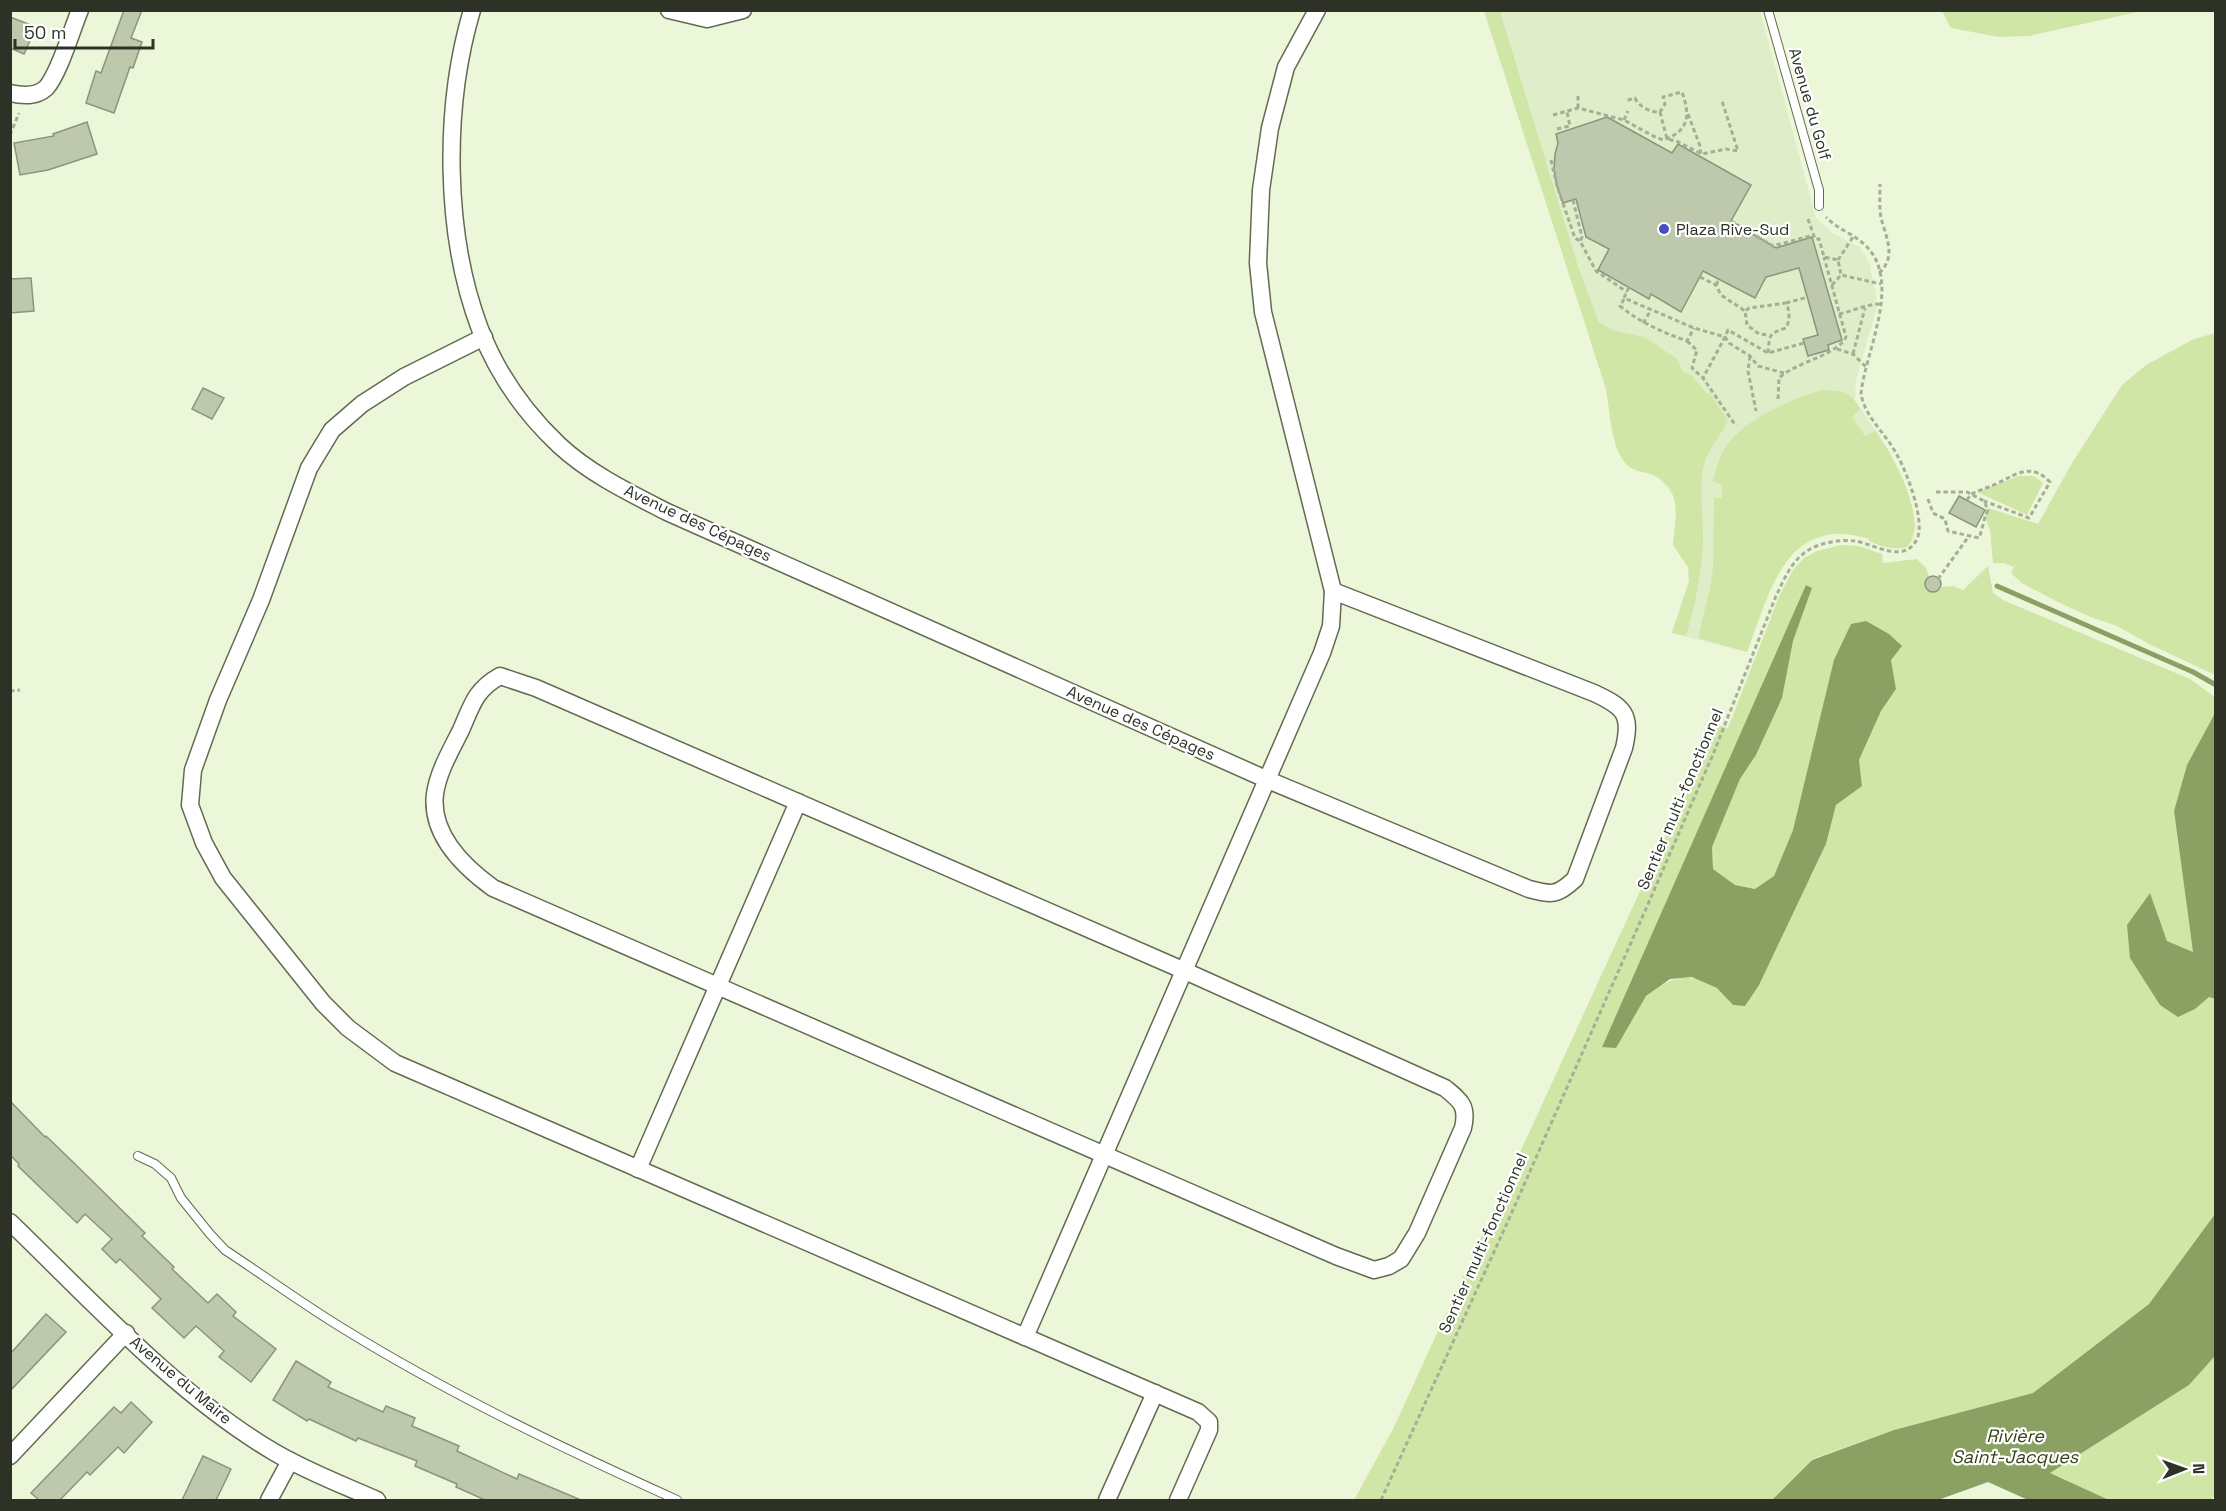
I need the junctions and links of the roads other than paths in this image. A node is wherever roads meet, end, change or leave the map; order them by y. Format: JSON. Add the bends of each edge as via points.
{"nodes":[{"id":1,"x":80,"y":10,"type":"edge"},
{"id":2,"x":472,"y":10,"type":"edge"},
{"id":3,"x":669,"y":10,"type":"edge"},
{"id":4,"x":743,"y":10,"type":"edge"},
{"id":5,"x":1317,"y":10,"type":"edge"},
{"id":6,"x":1768,"y":10,"type":"edge"},
{"id":7,"x":10,"y":93,"type":"edge"},
{"id":8,"x":1819,"y":206,"type":"dead end"},
{"id":9,"x":484,"y":337,"type":"junction"},
{"id":10,"x":1333,"y":591,"type":"junction"},
{"id":11,"x":1268,"y":780,"type":"junction"},
{"id":12,"x":798,"y":802,"type":"junction"},
{"id":13,"x":1185,"y":971,"type":"junction"},
{"id":14,"x":718,"y":987,"type":"junction"},
{"id":15,"x":1104,"y":1155,"type":"junction"},
{"id":16,"x":138,"y":1156,"type":"dead end"},
{"id":17,"x":638,"y":1169,"type":"junction"},
{"id":18,"x":10,"y":1222,"type":"edge"},
{"id":19,"x":126,"y":1333,"type":"junction"},
{"id":20,"x":1025,"y":1337,"type":"junction"},
{"id":21,"x":1155,"y":1394,"type":"junction"},
{"id":22,"x":10,"y":1456,"type":"edge"},
{"id":23,"x":290,"y":1461,"type":"junction"},
{"id":24,"x":269,"y":1500,"type":"edge"},
{"id":25,"x":377,"y":1500,"type":"edge"},
{"id":26,"x":677,"y":1500,"type":"edge"},
{"id":27,"x":1107,"y":1500,"type":"edge"},
{"id":28,"x":1178,"y":1500,"type":"edge"}],
"edges":[{"from":1,"to":7,"type":"street","via":[[45,88],[31,96]]},
{"from":2,"to":9,"type":"street","name":"Avenue des Cépages","via":[[455,97],[454,218],[465,275]]},
{"from":3,"to":4,"type":"street","via":[[707,19]]},
{"from":5,"to":10,"type":"street","via":[[1286,67],[1270,128],[1261,190],[1258,263],[1263,312]]},
{"from":6,"to":8,"type":"lane","name":"Avenue du Golf","via":[[1819,190]]},
{"from":9,"to":11,"type":"street","name":"Avenue des Cépages","via":[[514,394],[559,445],[603,478],[678,517]]},
{"from":9,"to":17,"type":"street","via":[[404,377],[362,404],[332,430],[309,468],[261,600],[218,700],[193,770],[190,805],[204,843],[224,878],[323,1003],[348,1028],[395,1063]]},
{"from":10,"to":11,"type":"street","via":[[1331,626],[1322,653]]},
{"from":10,"to":11,"type":"street","name":"Avenue des Cépages","via":[[1615,703],[1627,716],[1629,730],[1624,748],[1575,879],[1551,895]]},
{"from":11,"to":13,"type":"street"},
{"from":12,"to":13,"type":"street"},
{"from":12,"to":14,"type":"street"},
{"from":12,"to":14,"type":"street","via":[[501,676],[485,685],[475,699],[444,766],[435,795],[435,811],[446,840],[480,878],[493,888]]},
{"from":13,"to":15,"type":"street"},
{"from":13,"to":15,"type":"street","via":[[1445,1088],[1460,1100],[1466,1114],[1463,1128],[1401,1259],[1374,1270]]},
{"from":14,"to":15,"type":"street"},
{"from":14,"to":17,"type":"street"},
{"from":15,"to":20,"type":"street"},
{"from":16,"to":26,"type":"lane","via":[[171,1178],[181,1198],[225,1250],[339,1326],[552,1442]]},
{"from":17,"to":20,"type":"street"},
{"from":18,"to":19,"type":"street","name":"Avenue du Maire"},
{"from":19,"to":22,"type":"street"},
{"from":19,"to":23,"type":"street","name":"Avenue du Maire","via":[[221,1417]]},
{"from":20,"to":21,"type":"street"},
{"from":21,"to":27,"type":"street"},
{"from":21,"to":28,"type":"street","via":[[1198,1412],[1209,1422],[1206,1438]]},
{"from":23,"to":24,"type":"street"},
{"from":23,"to":25,"type":"street","name":"Avenue du Maire"}]}
